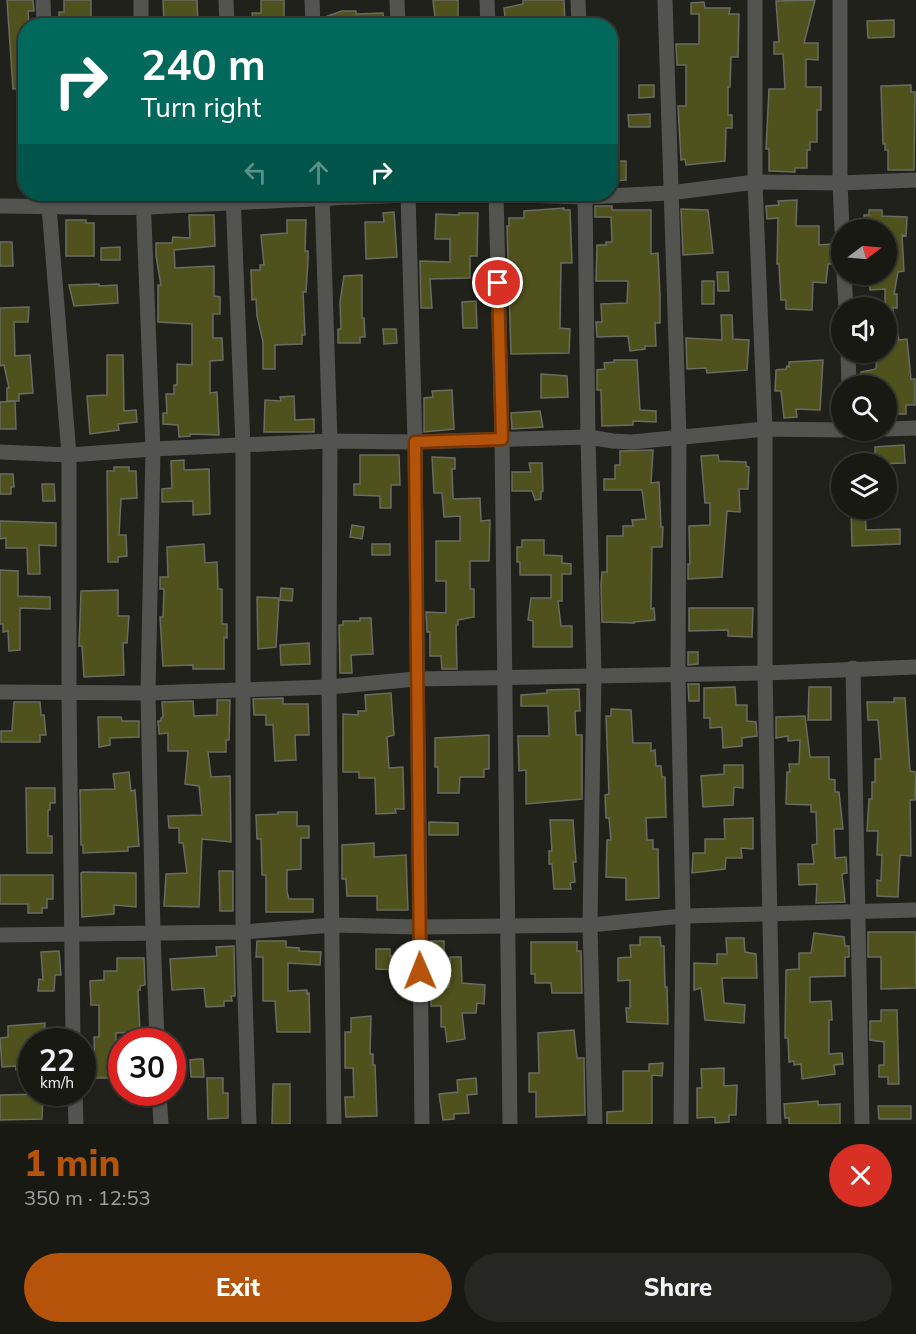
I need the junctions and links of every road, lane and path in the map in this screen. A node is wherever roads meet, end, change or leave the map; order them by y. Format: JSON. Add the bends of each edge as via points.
{"nodes":[{"id":1,"x":43,"y":0,"type":"edge"},
{"id":2,"x":141,"y":0,"type":"edge"},
{"id":3,"x":226,"y":0,"type":"edge"},
{"id":4,"x":312,"y":0,"type":"edge"},
{"id":5,"x":397,"y":0,"type":"edge"},
{"id":6,"x":487,"y":0,"type":"edge"},
{"id":7,"x":578,"y":0,"type":"edge"},
{"id":8,"x":665,"y":0,"type":"edge"},
{"id":9,"x":755,"y":0,"type":"edge"},
{"id":10,"x":840,"y":0,"type":"edge"},
{"id":11,"x":44,"y":18,"type":"edge"},
{"id":12,"x":141,"y":18,"type":"edge"},
{"id":13,"x":226,"y":18,"type":"edge"},
{"id":14,"x":313,"y":18,"type":"edge"},
{"id":15,"x":398,"y":18,"type":"edge"},
{"id":16,"x":488,"y":18,"type":"edge"},
{"id":17,"x":579,"y":18,"type":"edge"},
{"id":18,"x":916,"y":180,"type":"edge"},
{"id":19,"x":755,"y":182,"type":"junction"},
{"id":20,"x":840,"y":183,"type":"junction"},
{"id":21,"x":670,"y":193,"type":"junction"},
{"id":22,"x":618,"y":194,"type":"edge"},
{"id":23,"x":40,"y":201,"type":"edge"},
{"id":24,"x":48,"y":201,"type":"edge"},
{"id":25,"x":143,"y":201,"type":"edge"},
{"id":26,"x":233,"y":201,"type":"edge"},
{"id":27,"x":322,"y":201,"type":"edge"},
{"id":28,"x":408,"y":201,"type":"edge"},
{"id":29,"x":496,"y":201,"type":"edge"},
{"id":30,"x":585,"y":201,"type":"edge"},
{"id":31,"x":0,"y":206,"type":"edge"},
{"id":32,"x":842,"y":219,"type":"edge"},
{"id":33,"x":916,"y":428,"type":"edge"},
{"id":34,"x":765,"y":429,"type":"junction"},
{"id":35,"x":897,"y":429,"type":"edge"},
{"id":36,"x":831,"y":430,"type":"edge"},
{"id":37,"x":588,"y":437,"type":"junction"},
{"id":38,"x":679,"y":437,"type":"junction"},
{"id":39,"x":502,"y":439,"type":"junction"},
{"id":40,"x":330,"y":441,"type":"junction"},
{"id":41,"x":415,"y":442,"type":"junction"},
{"id":42,"x":243,"y":446,"type":"junction"},
{"id":43,"x":153,"y":449,"type":"junction"},
{"id":44,"x":0,"y":452,"type":"edge"},
{"id":45,"x":69,"y":455,"type":"junction"},
{"id":46,"x":916,"y":667,"type":"edge"},
{"id":47,"x":853,"y":668,"type":"junction"},
{"id":48,"x":765,"y":673,"type":"junction"},
{"id":49,"x":678,"y":674,"type":"junction"},
{"id":50,"x":594,"y":675,"type":"junction"},
{"id":51,"x":504,"y":677,"type":"junction"},
{"id":52,"x":416,"y":679,"type":"junction"},
{"id":53,"x":329,"y":687,"type":"junction"},
{"id":54,"x":242,"y":688,"type":"junction"},
{"id":55,"x":0,"y":692,"type":"edge"},
{"id":56,"x":69,"y":692,"type":"junction"},
{"id":57,"x":148,"y":693,"type":"junction"},
{"id":58,"x":916,"y":910,"type":"edge"},
{"id":59,"x":858,"y":912,"type":"junction"},
{"id":60,"x":769,"y":913,"type":"junction"},
{"id":61,"x":683,"y":916,"type":"junction"},
{"id":62,"x":333,"y":925,"type":"junction"},
{"id":63,"x":590,"y":925,"type":"junction"},
{"id":64,"x":419,"y":927,"type":"junction"},
{"id":65,"x":506,"y":927,"type":"junction"},
{"id":66,"x":243,"y":932,"type":"junction"},
{"id":67,"x":153,"y":933,"type":"junction"},
{"id":68,"x":70,"y":934,"type":"junction"},
{"id":69,"x":0,"y":935,"type":"edge"},
{"id":70,"x":73,"y":1028,"type":"edge"},
{"id":71,"x":157,"y":1028,"type":"edge"},
{"id":72,"x":75,"y":1106,"type":"edge"},
{"id":73,"x":160,"y":1106,"type":"edge"},
{"id":74,"x":76,"y":1124,"type":"edge"},
{"id":75,"x":161,"y":1124,"type":"edge"},
{"id":76,"x":249,"y":1124,"type":"edge"},
{"id":77,"x":334,"y":1124,"type":"edge"},
{"id":78,"x":422,"y":1124,"type":"edge"},
{"id":79,"x":510,"y":1124,"type":"edge"},
{"id":80,"x":595,"y":1124,"type":"edge"},
{"id":81,"x":681,"y":1124,"type":"edge"},
{"id":82,"x":774,"y":1124,"type":"edge"},
{"id":83,"x":862,"y":1124,"type":"edge"}],
"edges":[{"from":1,"to":11,"type":"street"},
{"from":2,"to":12,"type":"street"},
{"from":3,"to":13,"type":"street"},
{"from":4,"to":14,"type":"street"},
{"from":5,"to":15,"type":"street"},
{"from":6,"to":16,"type":"street"},
{"from":7,"to":17,"type":"street"},
{"from":8,"to":21,"type":"street"},
{"from":9,"to":19,"type":"street"},
{"from":10,"to":20,"type":"street"},
{"from":18,"to":20,"type":"street"},
{"from":19,"to":20,"type":"street"},
{"from":19,"to":21,"type":"street"},
{"from":19,"to":34,"type":"street"},
{"from":20,"to":32,"type":"street"},
{"from":21,"to":22,"type":"street"},
{"from":21,"to":38,"type":"street"},
{"from":23,"to":31,"type":"street"},
{"from":24,"to":45,"type":"street"},
{"from":25,"to":43,"type":"street"},
{"from":26,"to":42,"type":"street"},
{"from":27,"to":40,"type":"street"},
{"from":28,"to":41,"type":"street"},
{"from":29,"to":39,"type":"street"},
{"from":30,"to":37,"type":"street"},
{"from":33,"to":35,"type":"street"},
{"from":34,"to":36,"type":"street"},
{"from":34,"to":38,"type":"street"},
{"from":34,"to":48,"type":"street"},
{"from":37,"to":38,"type":"street","via":[[632,442]]},
{"from":37,"to":39,"type":"street"},
{"from":37,"to":50,"type":"street"},
{"from":38,"to":49,"type":"street"},
{"from":39,"to":41,"type":"street"},
{"from":39,"to":51,"type":"street"},
{"from":40,"to":41,"type":"street"},
{"from":40,"to":42,"type":"street"},
{"from":40,"to":53,"type":"street"},
{"from":41,"to":52,"type":"street"},
{"from":42,"to":43,"type":"street"},
{"from":42,"to":54,"type":"street"},
{"from":43,"to":45,"type":"street"},
{"from":43,"to":57,"type":"street"},
{"from":44,"to":45,"type":"street"},
{"from":45,"to":56,"type":"street"},
{"from":46,"to":47,"type":"street"},
{"from":47,"to":48,"type":"street"},
{"from":47,"to":59,"type":"street"},
{"from":48,"to":49,"type":"street"},
{"from":48,"to":60,"type":"street"},
{"from":49,"to":50,"type":"street"},
{"from":49,"to":61,"type":"street"},
{"from":50,"to":51,"type":"street"},
{"from":50,"to":63,"type":"street"},
{"from":51,"to":52,"type":"street"},
{"from":51,"to":65,"type":"street"},
{"from":52,"to":53,"type":"street"},
{"from":52,"to":64,"type":"street"},
{"from":53,"to":54,"type":"street"},
{"from":53,"to":62,"type":"street"},
{"from":54,"to":57,"type":"street"},
{"from":54,"to":66,"type":"street"},
{"from":55,"to":56,"type":"street"},
{"from":56,"to":57,"type":"street"},
{"from":56,"to":68,"type":"street"},
{"from":57,"to":67,"type":"street"},
{"from":58,"to":59,"type":"street"},
{"from":59,"to":60,"type":"street"},
{"from":59,"to":83,"type":"street"},
{"from":60,"to":61,"type":"street"},
{"from":60,"to":82,"type":"street"},
{"from":61,"to":63,"type":"street"},
{"from":61,"to":81,"type":"street"},
{"from":62,"to":64,"type":"street"},
{"from":62,"to":66,"type":"street"},
{"from":62,"to":77,"type":"street"},
{"from":63,"to":65,"type":"street"},
{"from":63,"to":80,"type":"street"},
{"from":64,"to":65,"type":"street"},
{"from":64,"to":78,"type":"street"},
{"from":65,"to":79,"type":"street"},
{"from":66,"to":67,"type":"street"},
{"from":66,"to":76,"type":"street"},
{"from":67,"to":68,"type":"street"},
{"from":67,"to":71,"type":"street"},
{"from":68,"to":69,"type":"street"},
{"from":68,"to":70,"type":"street"},
{"from":72,"to":74,"type":"street"},
{"from":73,"to":75,"type":"street"}]}
